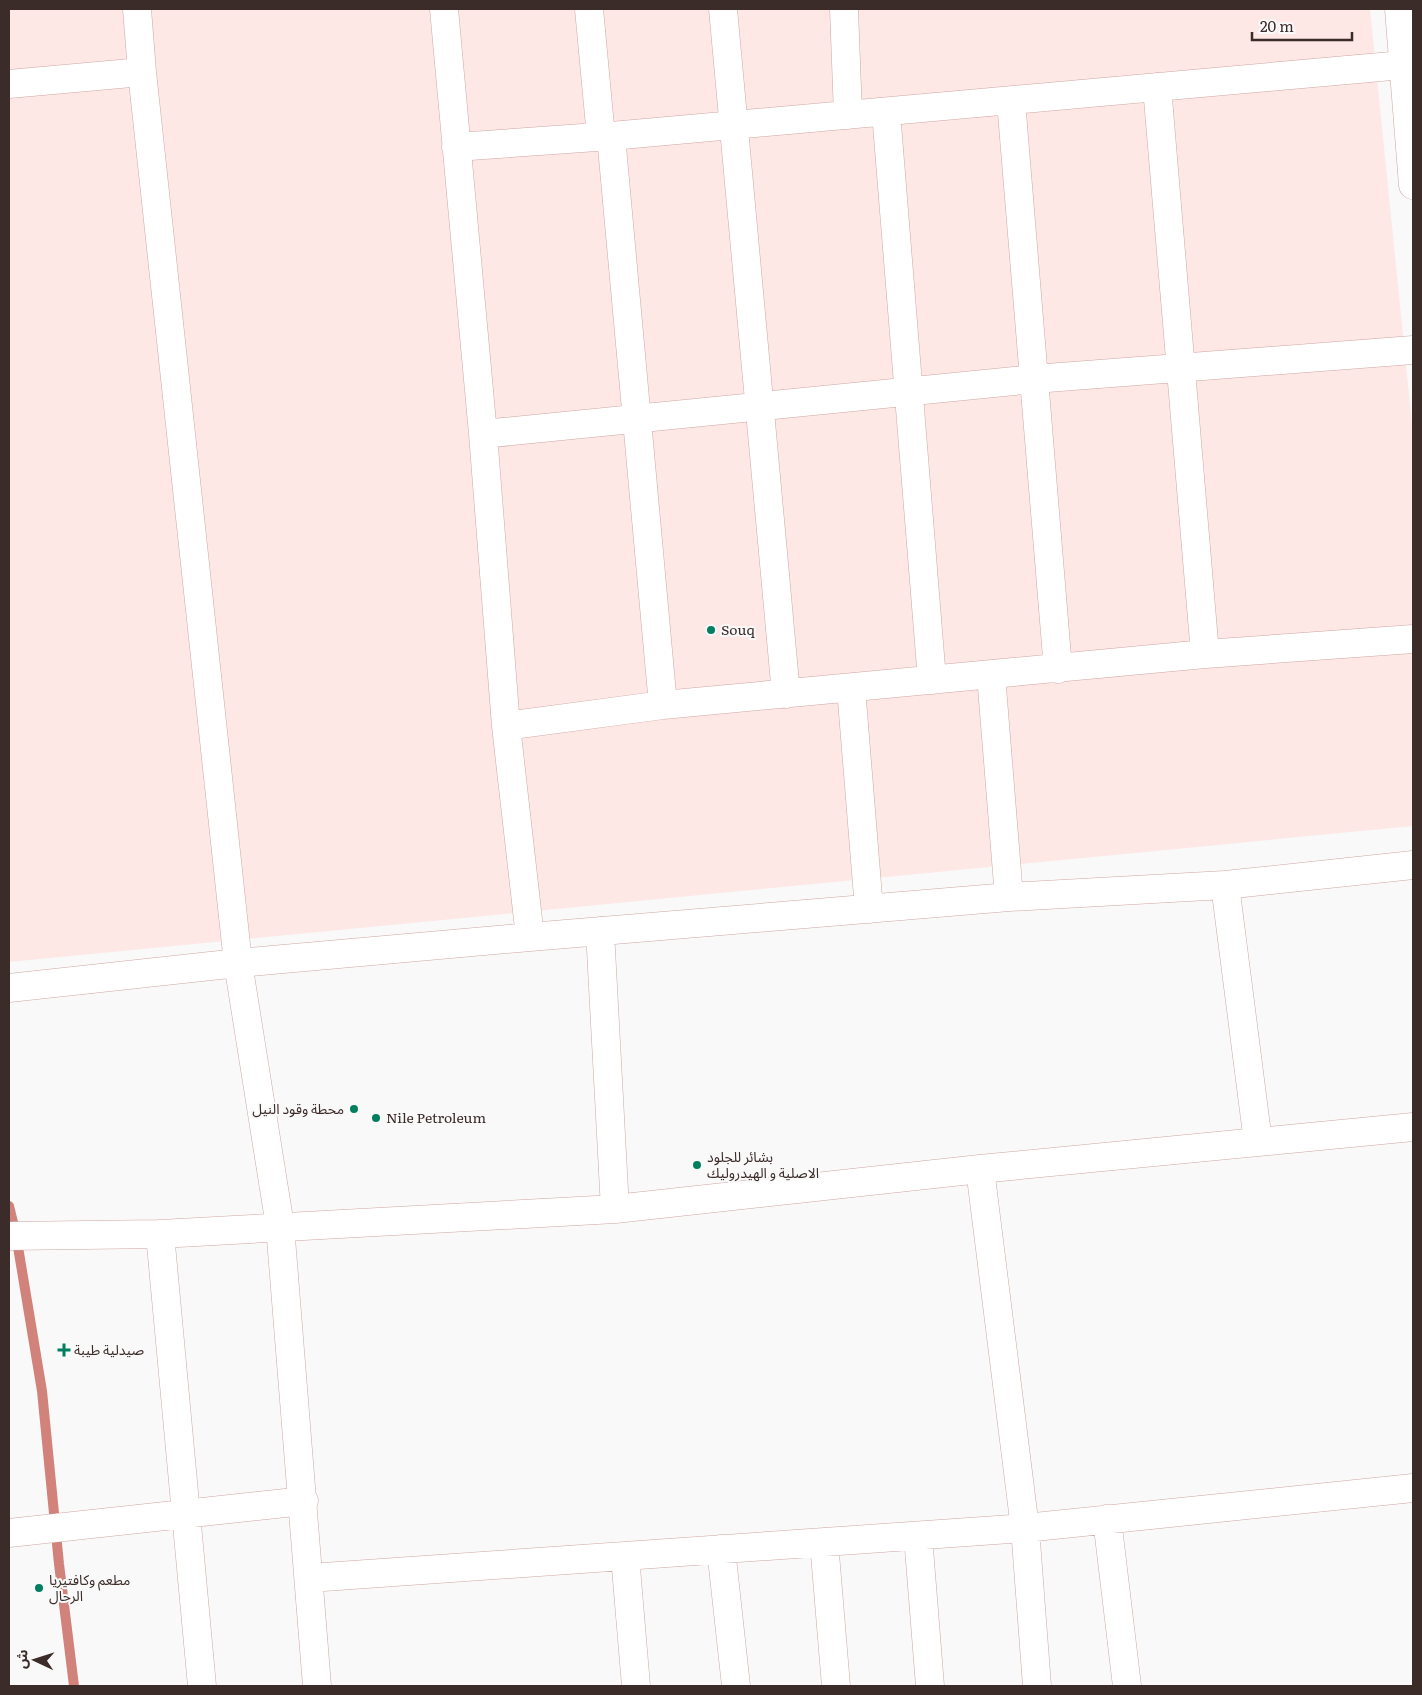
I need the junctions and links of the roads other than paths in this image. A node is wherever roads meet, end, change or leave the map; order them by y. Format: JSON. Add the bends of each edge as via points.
{"nodes":[{"id":1,"x":137,"y":9,"type":"edge"},
{"id":2,"x":444,"y":9,"type":"edge"},
{"id":3,"x":589,"y":9,"type":"edge"},
{"id":4,"x":723,"y":9,"type":"edge"},
{"id":5,"x":844,"y":9,"type":"edge"},
{"id":6,"x":1399,"y":9,"type":"edge"},
{"id":7,"x":1406,"y":50,"type":"edge"},
{"id":8,"x":142,"y":72,"type":"junction"},
{"id":9,"x":9,"y":84,"type":"edge"},
{"id":10,"x":1157,"y":87,"type":"junction"},
{"id":11,"x":1011,"y":101,"type":"junction"},
{"id":12,"x":886,"y":112,"type":"junction"},
{"id":13,"x":848,"y":115,"type":"junction"},
{"id":14,"x":734,"y":125,"type":"junction"},
{"id":15,"x":606,"y":137,"type":"junction"},
{"id":16,"x":1411,"y":138,"type":"edge"},
{"id":17,"x":456,"y":146,"type":"junction"},
{"id":18,"x":1413,"y":185,"type":"edge"},
{"id":19,"x":1413,"y":350,"type":"edge"},
{"id":20,"x":1182,"y":368,"type":"junction"},
{"id":21,"x":1034,"y":379,"type":"junction"},
{"id":22,"x":909,"y":392,"type":"junction"},
{"id":23,"x":759,"y":406,"type":"junction"},
{"id":24,"x":637,"y":419,"type":"junction"},
{"id":25,"x":483,"y":434,"type":"junction"},
{"id":26,"x":1413,"y":639,"type":"edge"},
{"id":27,"x":1205,"y":654,"type":"junction"},
{"id":28,"x":1058,"y":669,"type":"junction"},
{"id":29,"x":991,"y":675,"type":"junction"},
{"id":30,"x":932,"y":680,"type":"junction"},
{"id":31,"x":851,"y":688,"type":"junction"},
{"id":32,"x":786,"y":694,"type":"junction"},
{"id":33,"x":663,"y":705,"type":"junction"},
{"id":34,"x":506,"y":726,"type":"junction"},
{"id":35,"x":1413,"y":865,"type":"edge"},
{"id":36,"x":1226,"y":885,"type":"junction"},
{"id":37,"x":1009,"y":897,"type":"junction"},
{"id":38,"x":869,"y":909,"type":"junction"},
{"id":39,"x":600,"y":931,"type":"junction"},
{"id":40,"x":530,"y":937,"type":"junction"},
{"id":41,"x":238,"y":963,"type":"junction"},
{"id":42,"x":9,"y":988,"type":"edge"},
{"id":43,"x":1413,"y":1127,"type":"edge"},
{"id":44,"x":1258,"y":1142,"type":"junction"},
{"id":45,"x":980,"y":1169,"type":"junction"},
{"id":46,"x":615,"y":1209,"type":"junction"},
{"id":47,"x":280,"y":1226,"type":"junction"},
{"id":48,"x":160,"y":1234,"type":"junction"},
{"id":49,"x":9,"y":1236,"type":"edge"},
{"id":50,"x":1413,"y":1488,"type":"edge"},
{"id":51,"x":304,"y":1501,"type":"junction"},
{"id":52,"x":187,"y":1513,"type":"junction"},
{"id":53,"x":1107,"y":1519,"type":"junction"},
{"id":54,"x":1025,"y":1528,"type":"junction"},
{"id":55,"x":9,"y":1533,"type":"edge"},
{"id":56,"x":918,"y":1536,"type":"junction"},
{"id":57,"x":824,"y":1542,"type":"junction"},
{"id":58,"x":721,"y":1549,"type":"junction"},
{"id":59,"x":625,"y":1556,"type":"junction"},
{"id":60,"x":309,"y":1578,"type":"junction"},
{"id":61,"x":202,"y":1686,"type":"edge"},
{"id":62,"x":317,"y":1686,"type":"edge"},
{"id":63,"x":636,"y":1686,"type":"edge"},
{"id":64,"x":736,"y":1686,"type":"edge"},
{"id":65,"x":836,"y":1686,"type":"edge"},
{"id":66,"x":930,"y":1686,"type":"edge"},
{"id":67,"x":1037,"y":1686,"type":"edge"},
{"id":68,"x":1127,"y":1686,"type":"edge"}],
"edges":[{"from":1,"to":8,"type":"street"},
{"from":2,"to":17,"type":"street"},
{"from":3,"to":15,"type":"street"},
{"from":4,"to":14,"type":"street"},
{"from":5,"to":13,"type":"street"},
{"from":6,"to":7,"type":"street"},
{"from":7,"to":10,"type":"street"},
{"from":7,"to":16,"type":"street"},
{"from":8,"to":9,"type":"street"},
{"from":8,"to":41,"type":"street"},
{"from":10,"to":11,"type":"street"},
{"from":10,"to":20,"type":"street"},
{"from":11,"to":12,"type":"street"},
{"from":11,"to":21,"type":"street"},
{"from":12,"to":13,"type":"street"},
{"from":12,"to":22,"type":"street"},
{"from":13,"to":14,"type":"street"},
{"from":14,"to":15,"type":"street"},
{"from":14,"to":23,"type":"street"},
{"from":15,"to":17,"type":"street"},
{"from":15,"to":24,"type":"street"},
{"from":16,"to":18,"type":"street"},
{"from":17,"to":25,"type":"street"},
{"from":19,"to":20,"type":"street"},
{"from":20,"to":21,"type":"street"},
{"from":20,"to":27,"type":"street"},
{"from":21,"to":22,"type":"street"},
{"from":21,"to":28,"type":"street"},
{"from":22,"to":23,"type":"street"},
{"from":22,"to":30,"type":"street"},
{"from":23,"to":24,"type":"street"},
{"from":23,"to":32,"type":"street"},
{"from":24,"to":25,"type":"street"},
{"from":24,"to":33,"type":"street"},
{"from":25,"to":34,"type":"street"},
{"from":26,"to":27,"type":"street"},
{"from":27,"to":28,"type":"street"},
{"from":28,"to":29,"type":"street"},
{"from":29,"to":30,"type":"street"},
{"from":29,"to":37,"type":"street"},
{"from":30,"to":31,"type":"street"},
{"from":31,"to":32,"type":"street"},
{"from":31,"to":38,"type":"street"},
{"from":32,"to":33,"type":"street"},
{"from":33,"to":34,"type":"street"},
{"from":34,"to":40,"type":"street"},
{"from":35,"to":36,"type":"street"},
{"from":36,"to":37,"type":"street"},
{"from":36,"to":44,"type":"street"},
{"from":37,"to":38,"type":"street"},
{"from":38,"to":39,"type":"street"},
{"from":39,"to":40,"type":"street"},
{"from":39,"to":46,"type":"street"},
{"from":40,"to":41,"type":"street"},
{"from":41,"to":42,"type":"street"},
{"from":41,"to":47,"type":"street"},
{"from":43,"to":44,"type":"street"},
{"from":44,"to":45,"type":"street"},
{"from":45,"to":46,"type":"street"},
{"from":45,"to":54,"type":"street"},
{"from":46,"to":47,"type":"street"},
{"from":47,"to":48,"type":"street"},
{"from":47,"to":51,"type":"street"},
{"from":48,"to":49,"type":"street"},
{"from":48,"to":52,"type":"street"},
{"from":50,"to":53,"type":"street"},
{"from":51,"to":52,"type":"street"},
{"from":51,"to":60,"type":"street"},
{"from":52,"to":55,"type":"street"},
{"from":52,"to":61,"type":"street"},
{"from":53,"to":54,"type":"street"},
{"from":53,"to":68,"type":"street"},
{"from":54,"to":56,"type":"street"},
{"from":54,"to":67,"type":"street"},
{"from":56,"to":57,"type":"street"},
{"from":56,"to":66,"type":"street"},
{"from":57,"to":58,"type":"street"},
{"from":57,"to":65,"type":"street"},
{"from":58,"to":59,"type":"street"},
{"from":58,"to":64,"type":"street"},
{"from":59,"to":60,"type":"street"},
{"from":59,"to":63,"type":"street"},
{"from":60,"to":62,"type":"street"}]}
